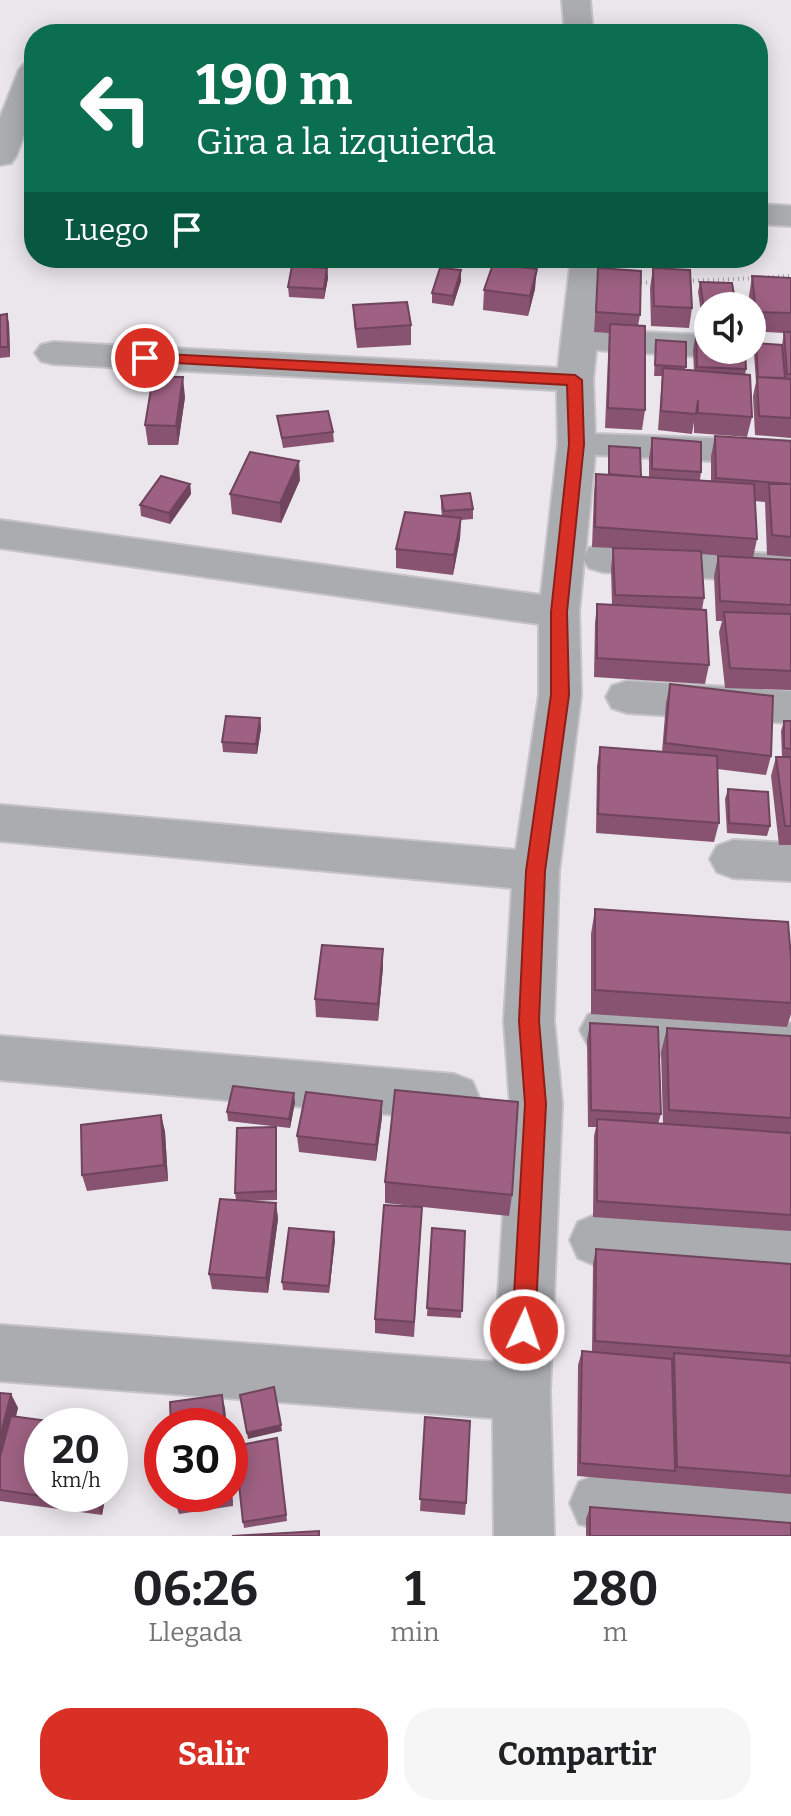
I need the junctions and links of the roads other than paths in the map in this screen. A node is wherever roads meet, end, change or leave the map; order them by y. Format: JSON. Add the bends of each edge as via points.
{"nodes":[{"id":1,"x":576,"y":0,"type":"edge"},
{"id":2,"x":578,"y":24,"type":"edge"},
{"id":3,"x":24,"y":96,"type":"edge"},
{"id":4,"x":0,"y":158,"type":"edge"},
{"id":5,"x":24,"y":163,"type":"edge"},
{"id":6,"x":768,"y":215,"type":"edge"},
{"id":7,"x":791,"y":216,"type":"edge"},
{"id":8,"x":587,"y":272,"type":"edge"},
{"id":9,"x":601,"y":340,"type":"dead end"},
{"id":10,"x":694,"y":345,"type":"edge"},
{"id":11,"x":53,"y":353,"type":"dead end"},
{"id":12,"x":575,"y":380,"type":"junction"},
{"id":13,"x":601,"y":445,"type":"dead end"},
{"id":14,"x":791,"y":453,"type":"edge"},
{"id":15,"x":0,"y":534,"type":"edge"},
{"id":16,"x":603,"y":558,"type":"dead end"},
{"id":17,"x":791,"y":569,"type":"edge"},
{"id":18,"x":559,"y":612,"type":"junction"},
{"id":19,"x":627,"y":697,"type":"dead end"},
{"id":20,"x":791,"y":707,"type":"edge"},
{"id":21,"x":0,"y":823,"type":"edge"},
{"id":22,"x":733,"y":859,"type":"dead end"},
{"id":23,"x":791,"y":862,"type":"edge"},
{"id":24,"x":536,"y":871,"type":"junction"},
{"id":25,"x":605,"y":1030,"type":"edge"},
{"id":26,"x":791,"y":1045,"type":"edge"},
{"id":27,"x":0,"y":1058,"type":"edge"},
{"id":28,"x":536,"y":1104,"type":"junction"},
{"id":29,"x":597,"y":1240,"type":"dead end"},
{"id":30,"x":791,"y":1257,"type":"edge"},
{"id":31,"x":0,"y":1353,"type":"edge"},
{"id":32,"x":521,"y":1392,"type":"junction"},
{"id":33,"x":600,"y":1503,"type":"dead end"},
{"id":34,"x":791,"y":1516,"type":"edge"},
{"id":35,"x":524,"y":1536,"type":"edge"}],
"edges":[{"from":1,"to":2,"type":"street"},
{"from":3,"to":4,"type":"street"},
{"from":4,"to":5,"type":"street"},
{"from":6,"to":7,"type":"street"},
{"from":8,"to":12,"type":"street"},
{"from":9,"to":10,"type":"street"},
{"from":11,"to":12,"type":"street"},
{"from":12,"to":18,"type":"street","via":[[577,444]]},
{"from":13,"to":14,"type":"street"},
{"from":15,"to":18,"type":"street"},
{"from":16,"to":17,"type":"street"},
{"from":18,"to":24,"type":"street","via":[[560,695]]},
{"from":19,"to":20,"type":"street"},
{"from":21,"to":24,"type":"street"},
{"from":22,"to":23,"type":"street"},
{"from":24,"to":28,"type":"street","via":[[529,1021]]},
{"from":25,"to":26,"type":"street"},
{"from":27,"to":28,"type":"street"},
{"from":28,"to":32,"type":"street"},
{"from":29,"to":30,"type":"street"},
{"from":31,"to":32,"type":"street"},
{"from":32,"to":35,"type":"street"},
{"from":33,"to":34,"type":"street"}]}
